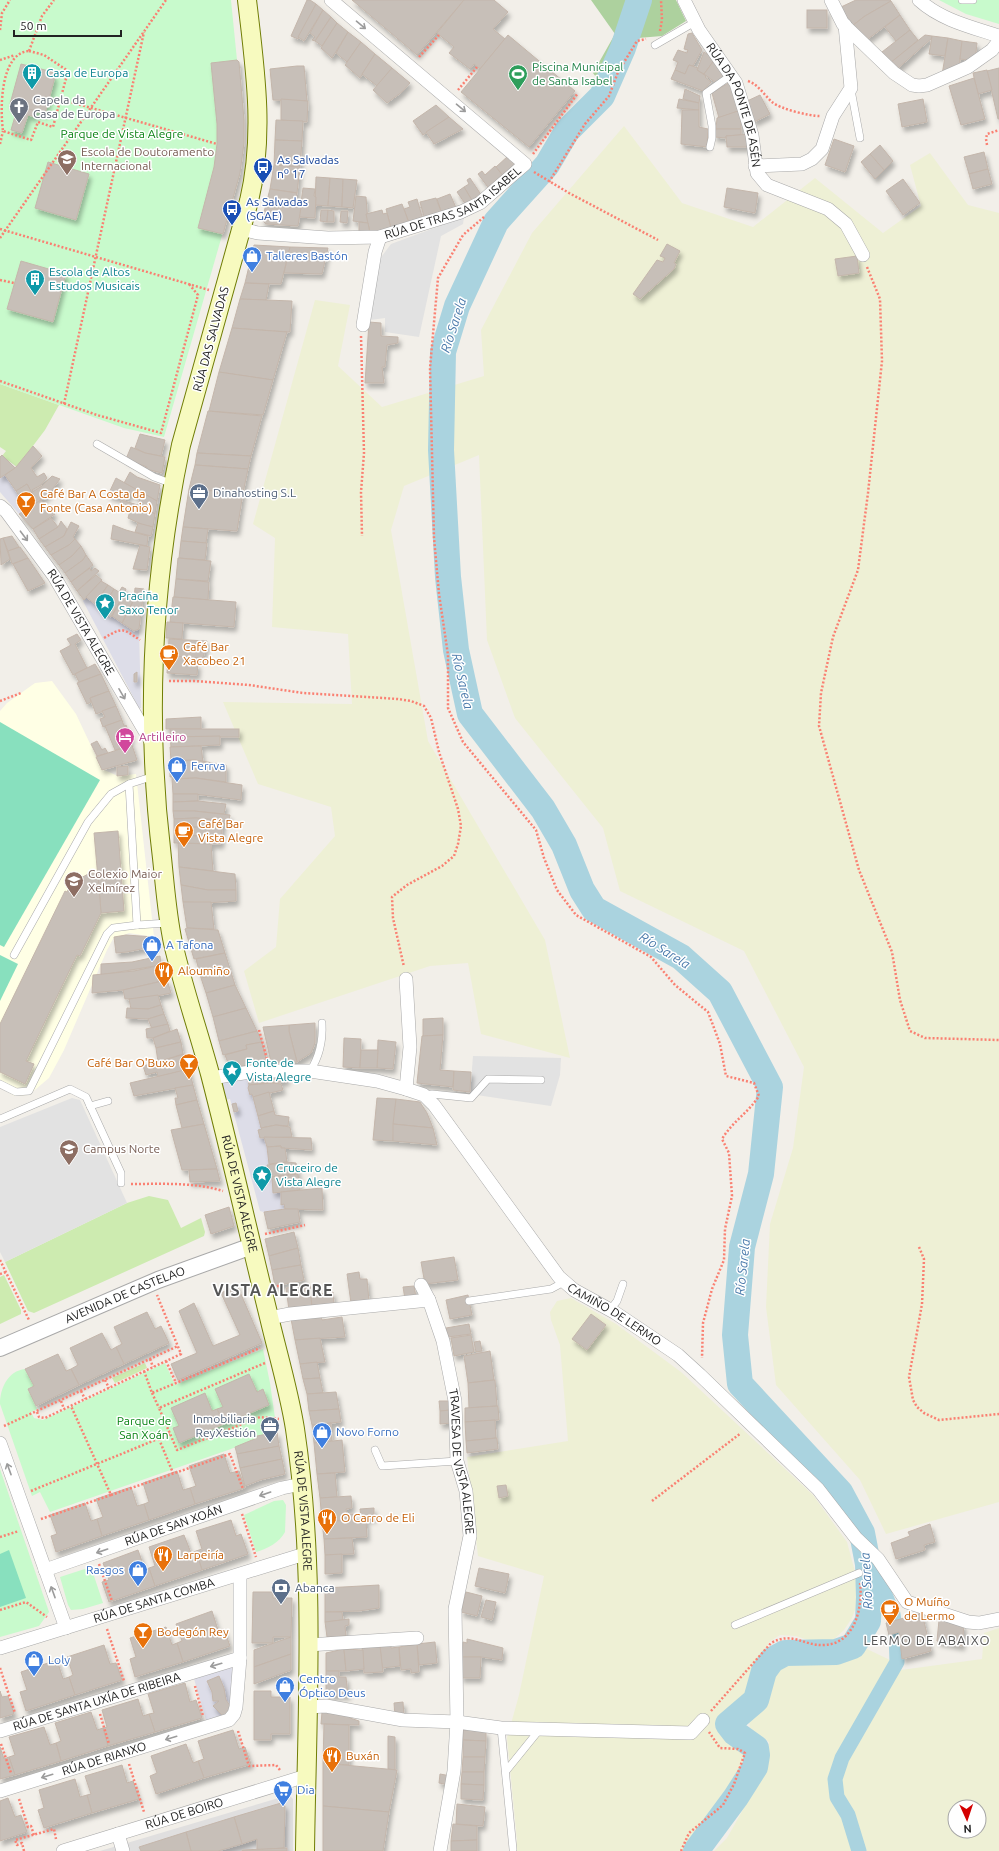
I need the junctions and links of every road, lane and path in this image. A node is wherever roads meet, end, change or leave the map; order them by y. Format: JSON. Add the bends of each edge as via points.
{"nodes":[{"id":1,"x":10,"y":0,"type":"edge"},
{"id":2,"x":54,"y":0,"type":"edge"},
{"id":3,"x":166,"y":0,"type":"edge"},
{"id":4,"x":247,"y":0,"type":"edge"},
{"id":5,"x":331,"y":0,"type":"edge"},
{"id":6,"x":661,"y":0,"type":"edge"},
{"id":7,"x":684,"y":0,"type":"edge"},
{"id":8,"x":832,"y":0,"type":"edge"},
{"id":9,"x":919,"y":0,"type":"edge"},
{"id":10,"x":962,"y":0,"type":"edge"},
{"id":11,"x":973,"y":0,"type":"edge"},
{"id":12,"x":695,"y":22,"type":"junction"},
{"id":13,"x":845,"y":25,"type":"junction"},
{"id":14,"x":0,"y":30,"type":"edge"},
{"id":15,"x":144,"y":32,"type":"junction"},
{"id":16,"x":439,"y":35,"type":"dead end"},
{"id":17,"x":999,"y":36,"type":"edge"},
{"id":18,"x":659,"y":37,"type":"dead end"},
{"id":19,"x":999,"y":41,"type":"edge"},
{"id":20,"x":653,"y":42,"type":"joint"},
{"id":21,"x":29,"y":51,"type":"junction"},
{"id":22,"x":15,"y":55,"type":"junction"},
{"id":23,"x":418,"y":59,"type":"dead end"},
{"id":24,"x":0,"y":60,"type":"edge"},
{"id":25,"x":477,"y":67,"type":"dead end"},
{"id":26,"x":730,"y":76,"type":"junction"},
{"id":27,"x":754,"y":83,"type":"dead end"},
{"id":28,"x":851,"y":88,"type":"junction"},
{"id":29,"x":456,"y":92,"type":"dead end"},
{"id":30,"x":578,"y":93,"type":"dead end"},
{"id":31,"x":60,"y":99,"type":"junction"},
{"id":32,"x":0,"y":108,"type":"edge"},
{"id":33,"x":91,"y":108,"type":"junction"},
{"id":34,"x":833,"y":116,"type":"junction"},
{"id":35,"x":126,"y":118,"type":"junction"},
{"id":36,"x":999,"y":130,"type":"edge"},
{"id":37,"x":3,"y":131,"type":"junction"},
{"id":38,"x":860,"y":138,"type":"dead end"},
{"id":39,"x":0,"y":144,"type":"edge"},
{"id":40,"x":217,"y":144,"type":"dead end"},
{"id":41,"x":987,"y":145,"type":"dead end"},
{"id":42,"x":710,"y":147,"type":"dead end"},
{"id":43,"x":531,"y":156,"type":"dead end"},
{"id":44,"x":755,"y":166,"type":"junction"},
{"id":45,"x":532,"y":171,"type":"dead end"},
{"id":46,"x":549,"y":182,"type":"junction"},
{"id":47,"x":480,"y":203,"type":"junction"},
{"id":48,"x":0,"y":229,"type":"edge"},
{"id":49,"x":241,"y":229,"type":"junction"},
{"id":50,"x":5,"y":230,"type":"junction"},
{"id":51,"x":380,"y":237,"type":"junction"},
{"id":52,"x":0,"y":238,"type":"edge"},
{"id":53,"x":658,"y":240,"type":"dead end"},
{"id":54,"x":863,"y":255,"type":"joint"},
{"id":55,"x":95,"y":257,"type":"junction"},
{"id":56,"x":0,"y":280,"type":"edge"},
{"id":57,"x":14,"y":283,"type":"dead end"},
{"id":58,"x":189,"y":284,"type":"junction"},
{"id":59,"x":210,"y":290,"type":"dead end"},
{"id":60,"x":363,"y":324,"type":"joint"},
{"id":61,"x":0,"y":381,"type":"edge"},
{"id":62,"x":64,"y":404,"type":"junction"},
{"id":63,"x":97,"y":444,"type":"dead end"},
{"id":64,"x":173,"y":484,"type":"junction"},
{"id":65,"x":0,"y":506,"type":"edge"},
{"id":66,"x":362,"y":536,"type":"dead end"},
{"id":67,"x":108,"y":636,"type":"dead end"},
{"id":68,"x":140,"y":641,"type":"dead end"},
{"id":69,"x":152,"y":679,"type":"junction"},
{"id":70,"x":21,"y":693,"type":"dead end"},
{"id":71,"x":0,"y":701,"type":"edge"},
{"id":72,"x":152,"y":744,"type":"junction"},
{"id":73,"x":154,"y":776,"type":"junction"},
{"id":74,"x":130,"y":784,"type":"junction"},
{"id":75,"x":169,"y":923,"type":"junction"},
{"id":76,"x":137,"y":925,"type":"junction"},
{"id":77,"x":14,"y":955,"type":"dead end"},
{"id":78,"x":406,"y":979,"type":"joint"},
{"id":79,"x":322,"y":1023,"type":"dead end"},
{"id":80,"x":259,"y":1030,"type":"dead end"},
{"id":81,"x":999,"y":1040,"type":"edge"},
{"id":82,"x":270,"y":1071,"type":"junction"},
{"id":83,"x":310,"y":1071,"type":"junction"},
{"id":84,"x":211,"y":1078,"type":"junction"},
{"id":85,"x":541,"y":1080,"type":"dead end"},
{"id":86,"x":0,"y":1084,"type":"edge"},
{"id":87,"x":406,"y":1089,"type":"junction"},
{"id":88,"x":424,"y":1095,"type":"junction"},
{"id":89,"x":108,"y":1101,"type":"dead end"},
{"id":90,"x":90,"y":1106,"type":"junction"},
{"id":91,"x":0,"y":1119,"type":"edge"},
{"id":92,"x":122,"y":1183,"type":"joint"},
{"id":93,"x":228,"y":1192,"type":"dead end"},
{"id":94,"x":305,"y":1225,"type":"dead end"},
{"id":95,"x":258,"y":1239,"type":"junction"},
{"id":96,"x":919,"y":1247,"type":"dead end"},
{"id":97,"x":0,"y":1260,"type":"edge"},
{"id":98,"x":6,"y":1272,"type":"junction"},
{"id":99,"x":0,"y":1274,"type":"edge"},
{"id":100,"x":564,"y":1282,"type":"junction"},
{"id":101,"x":623,"y":1284,"type":"dead end"},
{"id":102,"x":421,"y":1285,"type":"dead end"},
{"id":103,"x":157,"y":1294,"type":"dead end"},
{"id":104,"x":429,"y":1300,"type":"junction"},
{"id":105,"x":469,"y":1301,"type":"dead end"},
{"id":106,"x":610,"y":1310,"type":"junction"},
{"id":107,"x":25,"y":1312,"type":"dead end"},
{"id":108,"x":269,"y":1318,"type":"junction"},
{"id":109,"x":266,"y":1345,"type":"dead end"},
{"id":110,"x":178,"y":1346,"type":"junction"},
{"id":111,"x":0,"y":1348,"type":"edge"},
{"id":112,"x":150,"y":1359,"type":"junction"},
{"id":113,"x":166,"y":1361,"type":"junction"},
{"id":114,"x":270,"y":1361,"type":"dead end"},
{"id":115,"x":153,"y":1367,"type":"junction"},
{"id":116,"x":144,"y":1371,"type":"junction"},
{"id":117,"x":700,"y":1375,"type":"junction"},
{"id":118,"x":105,"y":1380,"type":"junction"},
{"id":119,"x":176,"y":1383,"type":"junction"},
{"id":120,"x":109,"y":1388,"type":"junction"},
{"id":121,"x":81,"y":1391,"type":"junction"},
{"id":122,"x":152,"y":1393,"type":"junction"},
{"id":123,"x":85,"y":1399,"type":"junction"},
{"id":124,"x":61,"y":1401,"type":"junction"},
{"id":125,"x":71,"y":1406,"type":"junction"},
{"id":126,"x":159,"y":1408,"type":"junction"},
{"id":127,"x":64,"y":1409,"type":"junction"},
{"id":128,"x":37,"y":1412,"type":"junction"},
{"id":129,"x":999,"y":1414,"type":"edge"},
{"id":130,"x":281,"y":1420,"type":"dead end"},
{"id":131,"x":4,"y":1426,"type":"dead end"},
{"id":132,"x":743,"y":1431,"type":"dead end"},
{"id":133,"x":170,"y":1434,"type":"junction"},
{"id":134,"x":159,"y":1438,"type":"junction"},
{"id":135,"x":0,"y":1443,"type":"edge"},
{"id":136,"x":375,"y":1450,"type":"dead end"},
{"id":137,"x":457,"y":1461,"type":"junction"},
{"id":138,"x":97,"y":1464,"type":"junction"},
{"id":139,"x":173,"y":1473,"type":"junction"},
{"id":140,"x":302,"y":1484,"type":"junction"},
{"id":141,"x":241,"y":1485,"type":"dead end"},
{"id":142,"x":27,"y":1492,"type":"dead end"},
{"id":143,"x":111,"y":1494,"type":"junction"},
{"id":144,"x":652,"y":1501,"type":"dead end"},
{"id":145,"x":241,"y":1513,"type":"dead end"},
{"id":146,"x":37,"y":1521,"type":"dead end"},
{"id":147,"x":9,"y":1534,"type":"dead end"},
{"id":148,"x":0,"y":1537,"type":"edge"},
{"id":149,"x":308,"y":1553,"type":"junction"},
{"id":150,"x":258,"y":1561,"type":"dead end"},
{"id":151,"x":98,"y":1562,"type":"dead end"},
{"id":152,"x":45,"y":1570,"type":"junction"},
{"id":153,"x":859,"y":1573,"type":"joint"},
{"id":154,"x":240,"y":1575,"type":"junction"},
{"id":155,"x":113,"y":1606,"type":"dead end"},
{"id":156,"x":0,"y":1610,"type":"edge"},
{"id":157,"x":999,"y":1618,"type":"edge"},
{"id":158,"x":52,"y":1621,"type":"dead end"},
{"id":159,"x":105,"y":1623,"type":"dead end"},
{"id":160,"x":735,"y":1625,"type":"dead end"},
{"id":161,"x":66,"y":1628,"type":"junction"},
{"id":162,"x":417,"y":1638,"type":"dead end"},
{"id":163,"x":308,"y":1645,"type":"junction"},
{"id":164,"x":0,"y":1648,"type":"edge"},
{"id":165,"x":240,"y":1658,"type":"junction"},
{"id":166,"x":0,"y":1668,"type":"edge"},
{"id":167,"x":192,"y":1672,"type":"junction"},
{"id":168,"x":128,"y":1691,"type":"junction"},
{"id":169,"x":96,"y":1700,"type":"junction"},
{"id":170,"x":307,"y":1706,"type":"junction"},
{"id":171,"x":703,"y":1720,"type":"junction"},
{"id":172,"x":456,"y":1722,"type":"junction"},
{"id":173,"x":19,"y":1724,"type":"junction"},
{"id":174,"x":207,"y":1727,"type":"junction"},
{"id":175,"x":501,"y":1728,"type":"junction"},
{"id":176,"x":540,"y":1729,"type":"junction"},
{"id":177,"x":0,"y":1730,"type":"edge"},
{"id":178,"x":241,"y":1730,"type":"dead end"},
{"id":179,"x":0,"y":1740,"type":"edge"},
{"id":180,"x":112,"y":1756,"type":"junction"},
{"id":181,"x":506,"y":1771,"type":"junction"},
{"id":182,"x":283,"y":1774,"type":"dead end"},
{"id":183,"x":132,"y":1775,"type":"dead end"},
{"id":184,"x":306,"y":1776,"type":"junction"},
{"id":185,"x":15,"y":1786,"type":"junction"},
{"id":186,"x":0,"y":1790,"type":"edge"},
{"id":187,"x":22,"y":1807,"type":"dead end"},
{"id":188,"x":142,"y":1807,"type":"dead end"},
{"id":189,"x":118,"y":1834,"type":"junction"},
{"id":190,"x":34,"y":1835,"type":"junction"},
{"id":191,"x":56,"y":1839,"type":"dead end"},
{"id":192,"x":513,"y":1849,"type":"dead end"},
{"id":193,"x":24,"y":1851,"type":"edge"},
{"id":194,"x":63,"y":1851,"type":"edge"},
{"id":195,"x":123,"y":1851,"type":"edge"},
{"id":196,"x":305,"y":1851,"type":"edge"},
{"id":197,"x":440,"y":1851,"type":"edge"},
{"id":198,"x":681,"y":1851,"type":"edge"}],
"edges":[{"from":1,"to":14,"type":"path","via":[[2,13]]},
{"from":2,"to":21,"type":"path","via":[[42,16]]},
{"from":3,"to":15,"type":"path"},
{"from":4,"to":49,"type":"main road","name":"RÚA DAS SALVADAS","via":[[259,126],[256,170]]},
{"from":5,"to":47,"type":"street","name":"RÚA DE TRAS SANTA ISABEL","one_way":true,"via":[[525,164]]},
{"from":6,"to":18,"type":"path","via":[[662,20]]},
{"from":7,"to":12,"type":"street","name":"RÚA DA PONTE DE ASÉN"},
{"from":8,"to":13,"type":"street"},
{"from":9,"to":17,"type":"street","via":[[958,23]]},
{"from":10,"to":11,"type":"lane"},
{"from":12,"to":20,"type":"lane"},
{"from":12,"to":26,"type":"street","name":"RÚA DA PONTE DE ASÉN"},
{"from":13,"to":19,"type":"street","via":[[907,83],[919,86],[968,67],[992,50]]},
{"from":13,"to":28,"type":"street"},
{"from":15,"to":33,"type":"path"},
{"from":15,"to":35,"type":"path"},
{"from":16,"to":23,"type":"path"},
{"from":20,"to":46,"type":"path","via":[[636,41],[618,72],[609,96],[585,124]]},
{"from":21,"to":22,"type":"path"},
{"from":21,"to":31,"type":"path","via":[[44,56],[68,71]]},
{"from":22,"to":24,"type":"path"},
{"from":22,"to":32,"type":"path","via":[[6,72]]},
{"from":25,"to":29,"type":"path"},
{"from":26,"to":42,"type":"lane","via":[[706,93],[712,126]]},
{"from":26,"to":44,"type":"street","name":"RÚA DA PONTE DE ASÉN","via":[[736,83],[752,135]]},
{"from":27,"to":34,"type":"path","via":[[773,103],[809,116]]},
{"from":28,"to":34,"type":"street"},
{"from":28,"to":38,"type":"lane"},
{"from":30,"to":43,"type":"path"},
{"from":31,"to":33,"type":"path"},
{"from":31,"to":37,"type":"path","via":[[53,127],[38,122],[31,140]]},
{"from":32,"to":37,"type":"path"},
{"from":33,"to":35,"type":"path"},
{"from":33,"to":50,"type":"path"},
{"from":34,"to":44,"type":"street","via":[[822,149],[812,159],[802,164]]},
{"from":35,"to":40,"type":"path"},
{"from":35,"to":55,"type":"path"},
{"from":36,"to":41,"type":"path","via":[[987,134]]},
{"from":37,"to":39,"type":"path"},
{"from":44,"to":54,"type":"street","name":"RÚA DA PONTE DE ASÉN","via":[[760,179],[767,185],[828,209],[846,224]]},
{"from":45,"to":46,"type":"path"},
{"from":46,"to":53,"type":"path"},
{"from":47,"to":51,"type":"street","name":"RÚA DE TRAS SANTA ISABEL","via":[[461,212]]},
{"from":47,"to":117,"type":"path","via":[[488,214],[463,234],[438,278],[430,368],[434,538],[448,655],[448,708],[463,742],[536,830],[557,890],[576,914],[650,957],[675,985],[708,1012],[720,1044],[726,1076],[754,1083],[759,1096],[751,1108],[730,1126],[722,1140],[729,1153],[732,1196],[725,1229],[724,1260],[712,1289],[703,1323]]},
{"from":48,"to":50,"type":"path"},
{"from":49,"to":51,"type":"street","via":[[258,233],[328,238]]},
{"from":49,"to":64,"type":"main road","name":"RÚA DAS SALVADAS","via":[[181,445]]},
{"from":50,"to":52,"type":"path"},
{"from":50,"to":55,"type":"path"},
{"from":51,"to":60,"type":"street","name":"RÚA DE TRAS SANTA ISABEL","via":[[375,252]]},
{"from":54,"to":81,"type":"path","via":[[880,299],[882,361],[858,570],[833,637],[821,693],[819,726],[859,870],[892,952],[900,1000],[910,1031],[926,1038]]},
{"from":55,"to":58,"type":"path"},
{"from":55,"to":62,"type":"path"},
{"from":56,"to":57,"type":"path"},
{"from":58,"to":59,"type":"path"},
{"from":58,"to":62,"type":"path","via":[[198,295],[161,432]]},
{"from":60,"to":66,"type":"path","via":[[360,341],[364,453],[361,492]]},
{"from":61,"to":62,"type":"path"},
{"from":63,"to":64,"type":"lane","via":[[154,477]]},
{"from":64,"to":69,"type":"main road","name":"RÚA DAS SALVADAS","via":[[161,566]]},
{"from":65,"to":72,"type":"street","name":"RÚA DE VISTA ALEGRE","one_way":true,"via":[[54,576]]},
{"from":67,"to":68,"type":"path","via":[[125,630]]},
{"from":69,"to":72,"type":"main road","name":"RÚA DE VISTA ALEGRE"},
{"from":69,"to":78,"type":"path","via":[[391,698],[424,706],[431,718],[461,826],[454,856],[392,897],[393,918]]},
{"from":70,"to":71,"type":"path"},
{"from":72,"to":73,"type":"main road","name":"RÚA DE VISTA ALEGRE"},
{"from":73,"to":74,"type":"lane"},
{"from":73,"to":75,"type":"main road","name":"RÚA DE VISTA ALEGRE"},
{"from":74,"to":76,"type":"lane"},
{"from":74,"to":77,"type":"lane","via":[[110,794],[88,822]]},
{"from":75,"to":76,"type":"lane"},
{"from":75,"to":84,"type":"main road","name":"RÚA DE VISTA ALEGRE"},
{"from":76,"to":86,"type":"lane","via":[[113,928],[107,934],[29,1090],[16,1092]]},
{"from":78,"to":87,"type":"street","via":[[410,1055]]},
{"from":79,"to":83,"type":"lane","via":[[321,1046]]},
{"from":80,"to":82,"type":"path"},
{"from":82,"to":83,"type":"street","name":"CAMIÑO DE LERMO"},
{"from":82,"to":84,"type":"street","name":"CAMIÑO DE LERMO"},
{"from":83,"to":87,"type":"street","name":"CAMIÑO DE LERMO","via":[[377,1081]]},
{"from":84,"to":95,"type":"main road","name":"RÚA DE VISTA ALEGRE","via":[[242,1201]]},
{"from":85,"to":88,"type":"lane","via":[[488,1079],[471,1098],[441,1094]]},
{"from":87,"to":88,"type":"street","name":"CAMIÑO DE LERMO"},
{"from":88,"to":100,"type":"street","name":"CAMIÑO DE LERMO","via":[[434,1105]]},
{"from":89,"to":90,"type":"lane"},
{"from":90,"to":91,"type":"lane","via":[[86,1097],[70,1089]]},
{"from":90,"to":92,"type":"lane","via":[[121,1173]]},
{"from":92,"to":93,"type":"path","via":[[210,1187]]},
{"from":94,"to":95,"type":"path"},
{"from":95,"to":108,"type":"main road","name":"RÚA DE VISTA ALEGRE"},
{"from":95,"to":111,"type":"street","name":"AVENIDA DE CASTELAO"},
{"from":96,"to":129,"type":"path","via":[[924,1259],[922,1304],[909,1376],[913,1400],[924,1413],[939,1420]]},
{"from":97,"to":98,"type":"path"},
{"from":98,"to":99,"type":"path"},
{"from":98,"to":107,"type":"path"},
{"from":100,"to":105,"type":"lane","via":[[551,1289]]},
{"from":100,"to":106,"type":"street","name":"CAMIÑO DE LERMO"},
{"from":101,"to":106,"type":"lane","via":[[617,1301]]},
{"from":102,"to":104,"type":"street","name":"TRAVESA DE VISTA ALEGRE"},
{"from":103,"to":110,"type":"path"},
{"from":104,"to":108,"type":"street"},
{"from":104,"to":137,"type":"street","name":"TRAVESA DE VISTA ALEGRE","via":[[444,1342],[455,1401]]},
{"from":106,"to":117,"type":"street","name":"CAMIÑO DE LERMO","via":[[678,1356]]},
{"from":108,"to":140,"type":"main road","name":"RÚA DE VISTA ALEGRE","via":[[286,1379]]},
{"from":109,"to":119,"type":"path"},
{"from":110,"to":112,"type":"path"},
{"from":110,"to":113,"type":"path","via":[[181,1354]]},
{"from":112,"to":115,"type":"path"},
{"from":112,"to":118,"type":"path"},
{"from":113,"to":115,"type":"path"},
{"from":113,"to":119,"type":"path"},
{"from":114,"to":126,"type":"path"},
{"from":115,"to":116,"type":"path"},
{"from":116,"to":120,"type":"path"},
{"from":116,"to":122,"type":"path"},
{"from":117,"to":157,"type":"street","name":"CAMIÑO DE LERMO","via":[[818,1489],[856,1538],[878,1559],[908,1602],[968,1622],[979,1623]]},
{"from":118,"to":120,"type":"path"},
{"from":118,"to":121,"type":"path"},
{"from":119,"to":122,"type":"path"},
{"from":120,"to":123,"type":"path"},
{"from":121,"to":123,"type":"path"},
{"from":121,"to":124,"type":"path"},
{"from":122,"to":126,"type":"path"},
{"from":123,"to":125,"type":"path"},
{"from":124,"to":127,"type":"path"},
{"from":124,"to":128,"type":"path"},
{"from":125,"to":127,"type":"path"},
{"from":125,"to":138,"type":"path"},
{"from":126,"to":133,"type":"path"},
{"from":127,"to":128,"type":"path","via":[[45,1418],[39,1417]]},
{"from":128,"to":131,"type":"path"},
{"from":130,"to":133,"type":"path","via":[[260,1416],[177,1450]]},
{"from":132,"to":144,"type":"path"},
{"from":133,"to":134,"type":"path"},
{"from":134,"to":138,"type":"path"},
{"from":134,"to":139,"type":"path"},
{"from":152,"to":135,"type":"street","one_way":true},
{"from":136,"to":137,"type":"lane","via":[[382,1466]]},
{"from":137,"to":172,"type":"street","name":"TRAVESA DE VISTA ALEGRE","via":[[466,1491],[470,1536],[455,1610]]},
{"from":138,"to":142,"type":"path"},
{"from":138,"to":143,"type":"path"},
{"from":139,"to":141,"type":"path","via":[[230,1454]]},
{"from":139,"to":143,"type":"path"},
{"from":140,"to":149,"type":"main road","name":"RÚA DE VISTA ALEGRE"},
{"from":140,"to":152,"type":"street","name":"RÚA DE SAN XOÁN","one_way":true,"via":[[282,1488]]},
{"from":143,"to":146,"type":"path"},
{"from":145,"to":150,"type":"path"},
{"from":147,"to":148,"type":"path"},
{"from":149,"to":154,"type":"street","name":"RÚA DE SANTA COMBA"},
{"from":149,"to":163,"type":"main road","name":"RÚA DE VISTA ALEGRE"},
{"from":151,"to":155,"type":"path"},
{"from":161,"to":152,"type":"street","one_way":true},
{"from":153,"to":160,"type":"lane"},
{"from":153,"to":171,"type":"path","via":[[860,1608],[853,1627],[845,1637],[825,1646],[790,1638],[780,1638],[771,1643]]},
{"from":154,"to":161,"type":"street","name":"RÚA DE SANTA COMBA"},
{"from":154,"to":165,"type":"street","name":"RÚA DE RIANXO"},
{"from":156,"to":158,"type":"path","via":[[26,1602]]},
{"from":159,"to":168,"type":"path"},
{"from":161,"to":164,"type":"street","name":"RÚA DE SANTA COMBA"},
{"from":162,"to":163,"type":"street"},
{"from":163,"to":170,"type":"main road","name":"RÚA DE VISTA ALEGRE"},
{"from":165,"to":167,"type":"street","name":"RÚA DE SANTA UXÍA DE RIBEIRA","one_way":true},
{"from":165,"to":174,"type":"street","name":"RÚA DE RIANXO","via":[[234,1714],[229,1720]]},
{"from":166,"to":173,"type":"path"},
{"from":167,"to":168,"type":"street","name":"RÚA DE SANTA UXÍA DE RIBEIRA"},
{"from":167,"to":174,"type":"path"},
{"from":168,"to":169,"type":"street","name":"RÚA DE SANTA UXÍA DE RIBEIRA"},
{"from":169,"to":173,"type":"street","name":"RÚA DE SANTA UXÍA DE RIBEIRA"},
{"from":169,"to":180,"type":"path"},
{"from":170,"to":172,"type":"street","via":[[326,1706],[403,1720]]},
{"from":170,"to":184,"type":"main road","name":"RÚA DE VISTA ALEGRE"},
{"from":171,"to":176,"type":"street","via":[[691,1733]]},
{"from":171,"to":198,"type":"path","via":[[720,1748],[738,1749],[745,1753],[723,1805],[689,1833]]},
{"from":172,"to":175,"type":"street"},
{"from":172,"to":197,"type":"street","name":"TRAVESA DE VISTA ALEGRE","via":[[454,1771]]},
{"from":173,"to":177,"type":"street","name":"RÚA DE SANTA UXÍA DE RIBEIRA"},
{"from":174,"to":180,"type":"street","name":"RÚA DE RIANXO","one_way":true},
{"from":175,"to":176,"type":"street"},
{"from":175,"to":181,"type":"lane"},
{"from":176,"to":181,"type":"lane"},
{"from":178,"to":182,"type":"path","via":[[236,1731],[249,1766],[276,1766]]},
{"from":179,"to":185,"type":"path"},
{"from":180,"to":185,"type":"street","name":"RÚA DE RIANXO","one_way":true},
{"from":181,"to":192,"type":"lane"},
{"from":183,"to":188,"type":"path"},
{"from":184,"to":189,"type":"street","name":"RÚA DE BOIRO"},
{"from":184,"to":196,"type":"main road","name":"RÚA DE VISTA ALEGRE"},
{"from":185,"to":186,"type":"street","name":"RÚA DE RIANXO"},
{"from":187,"to":190,"type":"path","via":[[28,1827],[31,1826]]},
{"from":189,"to":194,"type":"street","name":"RÚA DE BOIRO"},
{"from":189,"to":195,"type":"street"},
{"from":190,"to":191,"type":"path","via":[[54,1829]]},
{"from":190,"to":193,"type":"path","via":[[15,1840],[17,1845],[22,1844]]}]}
